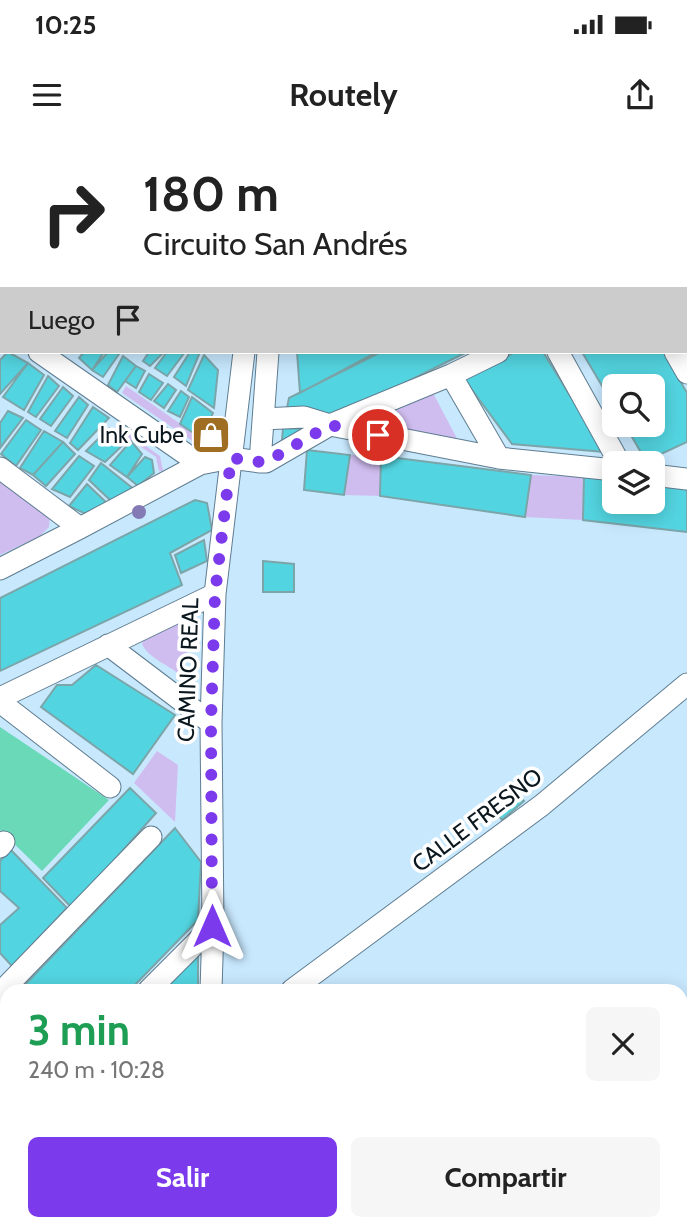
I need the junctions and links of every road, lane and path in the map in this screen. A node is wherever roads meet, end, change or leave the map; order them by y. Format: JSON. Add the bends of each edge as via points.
{"nodes":[{"id":1,"x":42,"y":354,"type":"edge"},
{"id":2,"x":244,"y":354,"type":"edge"},
{"id":3,"x":268,"y":354,"type":"edge"},
{"id":4,"x":494,"y":354,"type":"edge"},
{"id":5,"x":559,"y":354,"type":"edge"},
{"id":6,"x":676,"y":354,"type":"edge"},
{"id":7,"x":687,"y":373,"type":"edge"},
{"id":8,"x":452,"y":375,"type":"junction"},
{"id":9,"x":264,"y":419,"type":"junction"},
{"id":10,"x":330,"y":425,"type":"junction"},
{"id":11,"x":613,"y":451,"type":"edge"},
{"id":12,"x":231,"y":458,"type":"junction"},
{"id":13,"x":499,"y":458,"type":"junction"},
{"id":14,"x":260,"y":462,"type":"junction"},
{"id":15,"x":200,"y":464,"type":"junction"},
{"id":16,"x":0,"y":468,"type":"edge"},
{"id":17,"x":602,"y":469,"type":"edge"},
{"id":18,"x":665,"y":476,"type":"edge"},
{"id":19,"x":687,"y":479,"type":"edge"},
{"id":20,"x":80,"y":528,"type":"junction"},
{"id":21,"x":0,"y":569,"type":"edge"},
{"id":22,"x":215,"y":594,"type":"junction"},
{"id":23,"x":108,"y":645,"type":"junction"},
{"id":24,"x":686,"y":688,"type":"edge"},
{"id":25,"x":0,"y":700,"type":"edge"},
{"id":26,"x":211,"y":723,"type":"junction"},
{"id":27,"x":110,"y":787,"type":"dead end"},
{"id":28,"x":151,"y":837,"type":"dead end"},
{"id":29,"x":212,"y":926,"type":"junction"},
{"id":30,"x":9,"y":984,"type":"edge"},
{"id":31,"x":155,"y":984,"type":"edge"},
{"id":32,"x":211,"y":984,"type":"edge"},
{"id":33,"x":300,"y":984,"type":"edge"}],
"edges":[{"from":1,"to":15,"type":"street"},
{"from":2,"to":12,"type":"street","name":"CAMINO REAL"},
{"from":3,"to":9,"type":"street"},
{"from":4,"to":8,"type":"street"},
{"from":5,"to":11,"type":"street"},
{"from":6,"to":7,"type":"street"},
{"from":8,"to":10,"type":"street"},
{"from":8,"to":13,"type":"street"},
{"from":9,"to":10,"type":"street","via":[[304,416]]},
{"from":9,"to":14,"type":"street"},
{"from":10,"to":13,"type":"street"},
{"from":10,"to":14,"type":"street"},
{"from":12,"to":14,"type":"street"},
{"from":12,"to":15,"type":"street"},
{"from":12,"to":22,"type":"street","name":"CAMINO REAL"},
{"from":13,"to":17,"type":"street"},
{"from":15,"to":20,"type":"street"},
{"from":16,"to":20,"type":"street"},
{"from":18,"to":19,"type":"street"},
{"from":20,"to":21,"type":"street"},
{"from":22,"to":23,"type":"street"},
{"from":22,"to":26,"type":"street","name":"CAMINO REAL"},
{"from":23,"to":25,"type":"street"},
{"from":23,"to":26,"type":"street"},
{"from":24,"to":33,"type":"street","name":"CALLE FRESNO","via":[[542,806]]},
{"from":25,"to":27,"type":"street"},
{"from":26,"to":29,"type":"street","name":"CAMINO REAL"},
{"from":28,"to":30,"type":"street"},
{"from":29,"to":31,"type":"street"},
{"from":29,"to":32,"type":"street","name":"CAMINO REAL"}]}
